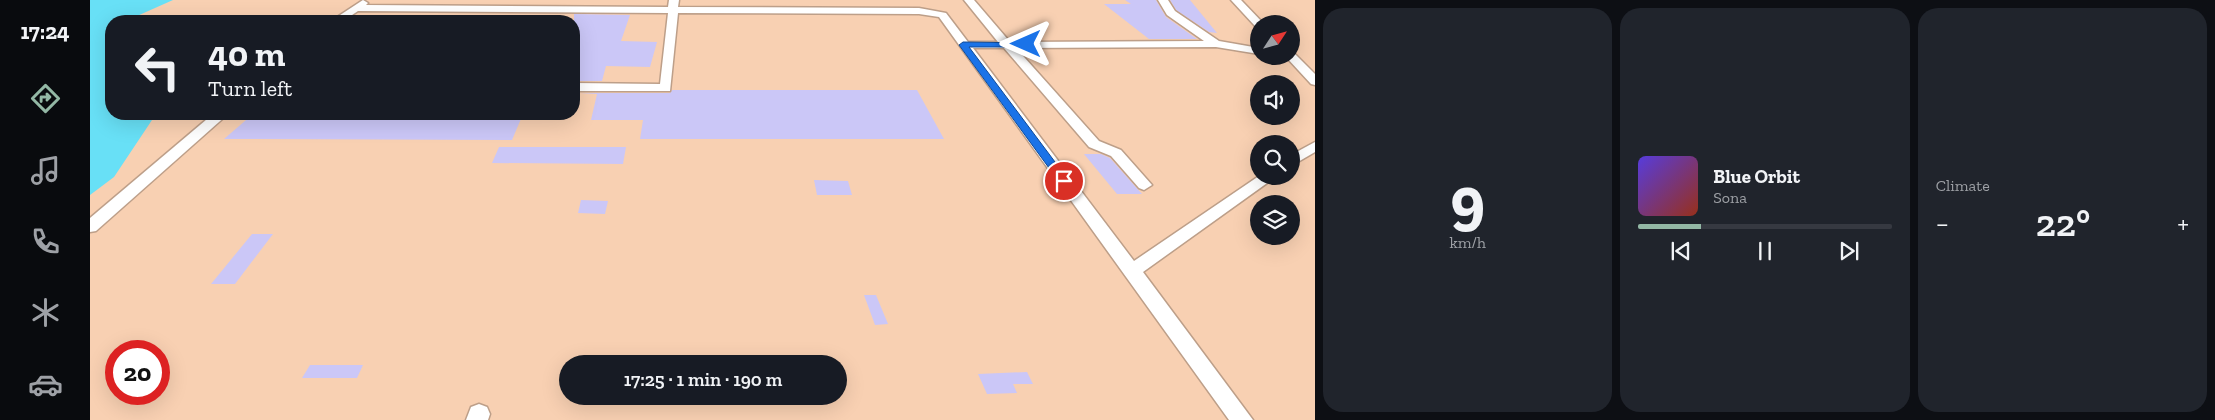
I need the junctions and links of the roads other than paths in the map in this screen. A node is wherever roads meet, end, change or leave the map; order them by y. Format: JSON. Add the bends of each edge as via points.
{"nodes":[{"id":1,"x":368,"y":0,"type":"edge"},
{"id":2,"x":886,"y":0,"type":"edge"},
{"id":3,"x":969,"y":0,"type":"edge"},
{"id":4,"x":1163,"y":0,"type":"edge"},
{"id":5,"x":1236,"y":0,"type":"edge"},
{"id":6,"x":550,"y":5,"type":"edge"},
{"id":7,"x":673,"y":5,"type":"edge"},
{"id":8,"x":355,"y":8,"type":"junction"},
{"id":9,"x":893,"y":11,"type":"junction"},
{"id":10,"x":345,"y":15,"type":"edge"},
{"id":11,"x":1250,"y":15,"type":"edge"},
{"id":12,"x":1216,"y":44,"type":"junction"},
{"id":13,"x":963,"y":45,"type":"junction"},
{"id":14,"x":1007,"y":45,"type":"junction"},
{"id":15,"x":1250,"y":49,"type":"edge"},
{"id":16,"x":1300,"y":65,"type":"edge"},
{"id":17,"x":1315,"y":81,"type":"edge"},
{"id":18,"x":580,"y":87,"type":"edge"},
{"id":19,"x":213,"y":120,"type":"edge"},
{"id":20,"x":1315,"y":146,"type":"edge"},
{"id":21,"x":1300,"y":156,"type":"edge"},
{"id":22,"x":1144,"y":185,"type":"dead end"},
{"id":23,"x":1257,"y":185,"type":"edge"},
{"id":24,"x":90,"y":227,"type":"edge"},
{"id":25,"x":1130,"y":272,"type":"junction"},
{"id":26,"x":1242,"y":420,"type":"edge"}],
"edges":[{"from":1,"to":8,"type":"lane"},
{"from":2,"to":9,"type":"lane"},
{"from":3,"to":14,"type":"lane"},
{"from":4,"to":12,"type":"lane","via":[[1171,12]]},
{"from":5,"to":11,"type":"lane"},
{"from":6,"to":7,"type":"lane"},
{"from":6,"to":8,"type":"lane"},
{"from":7,"to":9,"type":"lane"},
{"from":7,"to":18,"type":"lane","via":[[666,88]]},
{"from":8,"to":10,"type":"lane"},
{"from":9,"to":13,"type":"lane","via":[[942,15]]},
{"from":12,"to":14,"type":"lane"},
{"from":12,"to":15,"type":"lane"},
{"from":13,"to":14,"type":"lane"},
{"from":13,"to":25,"type":"lane"},
{"from":14,"to":22,"type":"lane","via":[[1094,144],[1116,153]]},
{"from":16,"to":17,"type":"lane"},
{"from":19,"to":24,"type":"lane"},
{"from":20,"to":21,"type":"lane"},
{"from":23,"to":25,"type":"lane"},
{"from":25,"to":26,"type":"lane"}]}
